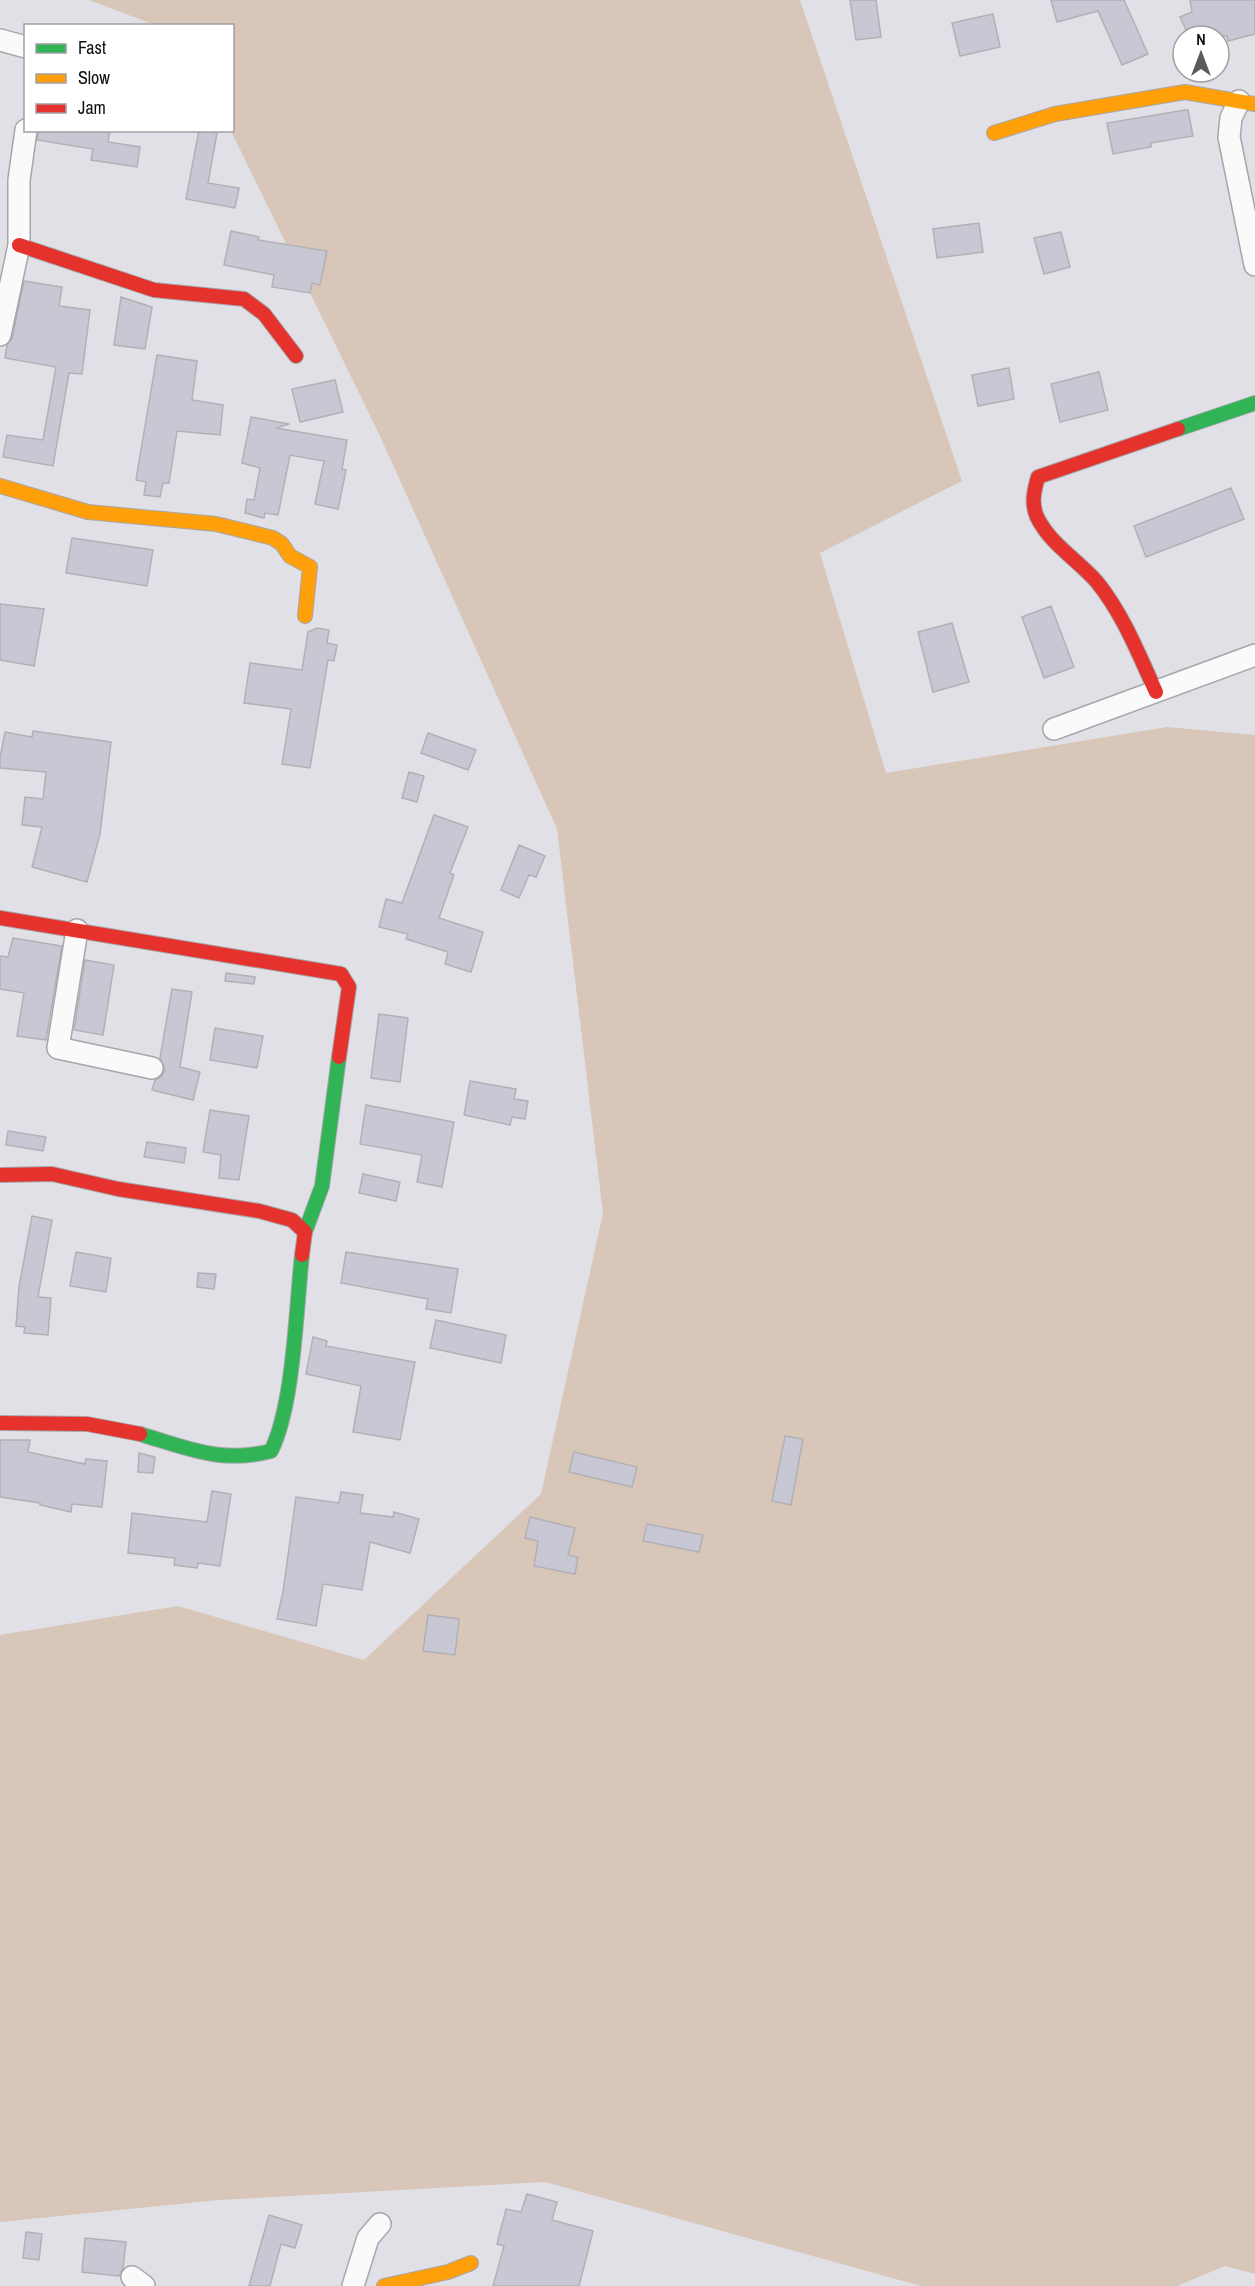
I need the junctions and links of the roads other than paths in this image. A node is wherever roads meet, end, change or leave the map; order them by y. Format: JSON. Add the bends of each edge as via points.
{"nodes":[{"id":1,"x":0,"y":40,"type":"edge"},
{"id":2,"x":24,"y":46,"type":"edge"},
{"id":3,"x":1247,"y":102,"type":"edge"},
{"id":4,"x":26,"y":132,"type":"edge"},
{"id":5,"x":994,"y":133,"type":"dead end"},
{"id":6,"x":19,"y":245,"type":"junction"},
{"id":7,"x":1255,"y":265,"type":"edge"},
{"id":8,"x":0,"y":335,"type":"edge"},
{"id":9,"x":296,"y":356,"type":"dead end"},
{"id":10,"x":1255,"y":403,"type":"edge"},
{"id":11,"x":0,"y":486,"type":"edge"},
{"id":12,"x":305,"y":616,"type":"dead end"},
{"id":13,"x":1255,"y":655,"type":"edge"},
{"id":14,"x":1156,"y":692,"type":"junction"},
{"id":15,"x":1054,"y":729,"type":"dead end"},
{"id":16,"x":0,"y":918,"type":"edge"},
{"id":17,"x":77,"y":930,"type":"junction"},
{"id":18,"x":152,"y":1068,"type":"dead end"},
{"id":19,"x":0,"y":1174,"type":"edge"},
{"id":20,"x":305,"y":1232,"type":"junction"},
{"id":21,"x":0,"y":1422,"type":"edge"},
{"id":22,"x":380,"y":2224,"type":"dead end"},
{"id":23,"x":471,"y":2263,"type":"dead end"},
{"id":24,"x":353,"y":2286,"type":"edge"},
{"id":25,"x":384,"y":2286,"type":"edge"}],
"edges":[{"from":1,"to":2,"type":"street"},
{"from":3,"to":5,"type":"street","via":[[1185,92],[1055,114]]},
{"from":3,"to":7,"type":"street","via":[[1231,118],[1229,137]]},
{"from":4,"to":6,"type":"street","via":[[19,180]]},
{"from":6,"to":8,"type":"street"},
{"from":6,"to":9,"type":"street","via":[[154,290],[244,299],[264,314]]},
{"from":10,"to":14,"type":"street","via":[[1038,477],[1034,509],[1049,534],[1095,581],[1120,614]]},
{"from":11,"to":12,"type":"street","via":[[88,512],[216,524],[273,538],[290,556],[310,567]]},
{"from":13,"to":14,"type":"street"},
{"from":14,"to":15,"type":"street"},
{"from":16,"to":17,"type":"street"},
{"from":17,"to":18,"type":"street","via":[[58,1048]]},
{"from":17,"to":20,"type":"street","via":[[340,974],[349,987],[332,1123],[322,1186]]},
{"from":19,"to":20,"type":"street","via":[[52,1174],[260,1211],[291,1220]]},
{"from":20,"to":21,"type":"street","via":[[287,1390],[278,1437],[271,1451],[250,1459],[216,1458],[115,1428]]},
{"from":22,"to":24,"type":"street","via":[[368,2238]]},
{"from":23,"to":25,"type":"street"}]}
